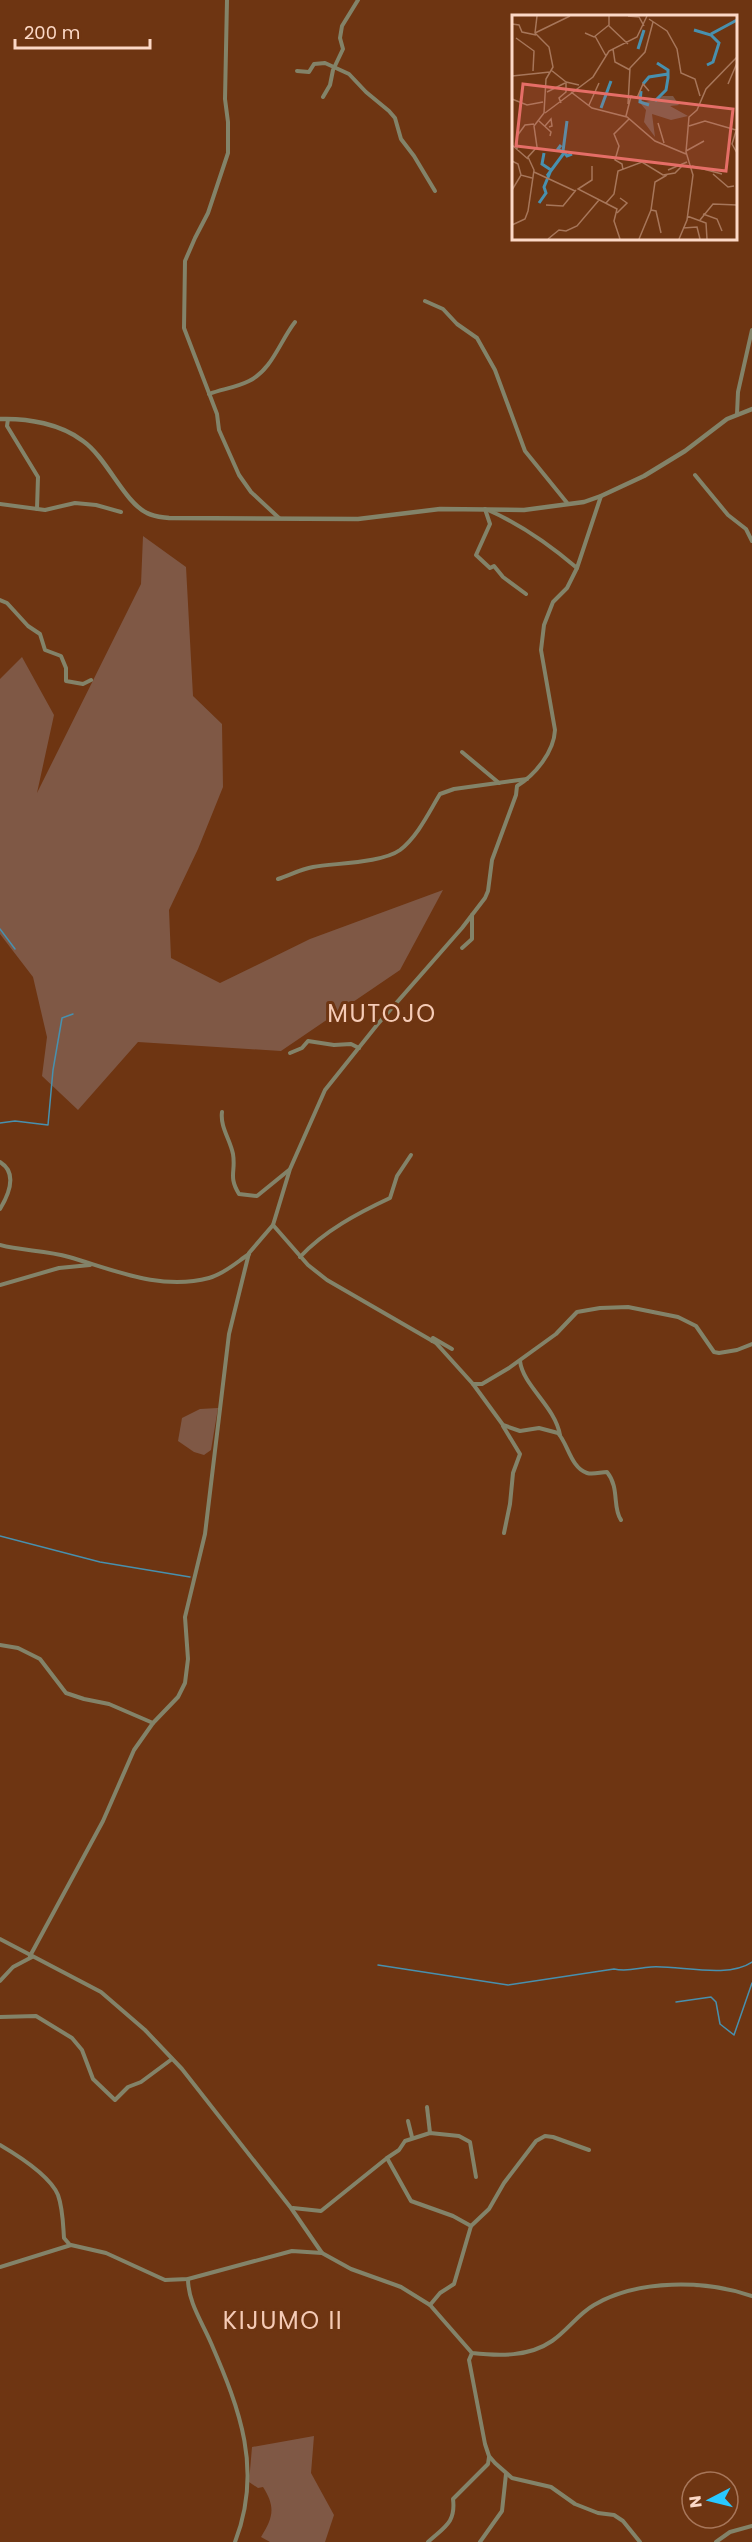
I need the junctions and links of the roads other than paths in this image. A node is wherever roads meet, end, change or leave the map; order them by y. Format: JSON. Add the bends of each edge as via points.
{"nodes":[{"id":1,"x":227,"y":0,"type":"edge"},
{"id":2,"x":358,"y":0,"type":"edge"},
{"id":3,"x":334,"y":68,"type":"junction"},
{"id":4,"x":297,"y":71,"type":"dead end"},
{"id":5,"x":323,"y":97,"type":"dead end"},
{"id":6,"x":435,"y":191,"type":"dead end"},
{"id":7,"x":425,"y":301,"type":"dead end"},
{"id":8,"x":295,"y":322,"type":"dead end"},
{"id":9,"x":752,"y":330,"type":"edge"},
{"id":10,"x":209,"y":394,"type":"junction"},
{"id":11,"x":752,"y":409,"type":"edge"},
{"id":12,"x":737,"y":414,"type":"junction"},
{"id":13,"x":0,"y":419,"type":"edge"},
{"id":14,"x":8,"y":419,"type":"junction"},
{"id":15,"x":695,"y":475,"type":"dead end"},
{"id":16,"x":601,"y":496,"type":"junction"},
{"id":17,"x":0,"y":504,"type":"edge"},
{"id":18,"x":568,"y":504,"type":"junction"},
{"id":19,"x":484,"y":508,"type":"junction"},
{"id":20,"x":37,"y":509,"type":"junction"},
{"id":21,"x":121,"y":512,"type":"dead end"},
{"id":22,"x":279,"y":519,"type":"junction"},
{"id":23,"x":746,"y":529,"type":"junction"},
{"id":24,"x":752,"y":533,"type":"edge"},
{"id":25,"x":752,"y":541,"type":"edge"},
{"id":26,"x":578,"y":568,"type":"junction"},
{"id":27,"x":526,"y":594,"type":"dead end"},
{"id":28,"x":0,"y":600,"type":"edge"},
{"id":29,"x":91,"y":680,"type":"dead end"},
{"id":30,"x":462,"y":752,"type":"dead end"},
{"id":31,"x":528,"y":779,"type":"junction"},
{"id":32,"x":500,"y":783,"type":"junction"},
{"id":33,"x":278,"y":879,"type":"dead end"},
{"id":34,"x":472,"y":915,"type":"junction"},
{"id":35,"x":462,"y":948,"type":"dead end"},
{"id":36,"x":358,"y":1048,"type":"junction"},
{"id":37,"x":290,"y":1053,"type":"dead end"},
{"id":38,"x":222,"y":1112,"type":"dead end"},
{"id":39,"x":411,"y":1155,"type":"dead end"},
{"id":40,"x":0,"y":1162,"type":"edge"},
{"id":41,"x":290,"y":1169,"type":"junction"},
{"id":42,"x":0,"y":1209,"type":"edge"},
{"id":43,"x":273,"y":1225,"type":"junction"},
{"id":44,"x":0,"y":1245,"type":"edge"},
{"id":45,"x":249,"y":1253,"type":"junction"},
{"id":46,"x":300,"y":1257,"type":"junction"},
{"id":47,"x":93,"y":1265,"type":"junction"},
{"id":48,"x":0,"y":1285,"type":"edge"},
{"id":49,"x":432,"y":1341,"type":"junction"},
{"id":50,"x":752,"y":1344,"type":"edge"},
{"id":51,"x":452,"y":1348,"type":"dead end"},
{"id":52,"x":520,"y":1359,"type":"junction"},
{"id":53,"x":473,"y":1384,"type":"junction"},
{"id":54,"x":503,"y":1425,"type":"junction"},
{"id":55,"x":560,"y":1435,"type":"junction"},
{"id":56,"x":621,"y":1520,"type":"dead end"},
{"id":57,"x":504,"y":1533,"type":"dead end"},
{"id":58,"x":0,"y":1645,"type":"edge"},
{"id":59,"x":153,"y":1723,"type":"junction"},
{"id":60,"x":0,"y":1939,"type":"edge"},
{"id":61,"x":32,"y":1956,"type":"junction"},
{"id":62,"x":0,"y":1981,"type":"edge"},
{"id":63,"x":0,"y":2017,"type":"edge"},
{"id":64,"x":172,"y":2059,"type":"junction"},
{"id":65,"x":427,"y":2107,"type":"dead end"},
{"id":66,"x":408,"y":2121,"type":"dead end"},
{"id":67,"x":430,"y":2133,"type":"junction"},
{"id":68,"x":412,"y":2138,"type":"junction"},
{"id":69,"x":0,"y":2145,"type":"edge"},
{"id":70,"x":589,"y":2150,"type":"dead end"},
{"id":71,"x":387,"y":2158,"type":"junction"},
{"id":72,"x":476,"y":2177,"type":"dead end"},
{"id":73,"x":291,"y":2208,"type":"junction"},
{"id":74,"x":471,"y":2226,"type":"junction"},
{"id":75,"x":71,"y":2245,"type":"junction"},
{"id":76,"x":322,"y":2253,"type":"junction"},
{"id":77,"x":0,"y":2267,"type":"edge"},
{"id":78,"x":188,"y":2279,"type":"junction"},
{"id":79,"x":752,"y":2296,"type":"edge"},
{"id":80,"x":430,"y":2305,"type":"junction"},
{"id":81,"x":472,"y":2353,"type":"junction"},
{"id":82,"x":489,"y":2456,"type":"junction"},
{"id":83,"x":506,"y":2474,"type":"junction"},
{"id":84,"x":752,"y":2526,"type":"edge"},
{"id":85,"x":235,"y":2542,"type":"edge"},
{"id":86,"x":428,"y":2542,"type":"edge"},
{"id":87,"x":480,"y":2542,"type":"edge"},
{"id":88,"x":640,"y":2542,"type":"edge"},
{"id":89,"x":716,"y":2542,"type":"edge"}],
"edges":[{"from":1,"to":10,"type":"street","via":[[228,153],[208,213],[185,261],[184,328]]},
{"from":2,"to":3,"type":"street","via":[[342,26],[343,49]]},
{"from":3,"to":4,"type":"street","via":[[320,63],[314,64],[309,72]]},
{"from":3,"to":5,"type":"street"},
{"from":3,"to":6,"type":"street","via":[[354,78],[395,118],[401,139]]},
{"from":7,"to":18,"type":"street","via":[[443,309],[477,338],[495,370],[525,451]]},
{"from":8,"to":10,"type":"street","via":[[254,378]]},
{"from":9,"to":12,"type":"street"},
{"from":10,"to":22,"type":"street","via":[[221,436],[244,484]]},
{"from":11,"to":12,"type":"street"},
{"from":12,"to":16,"type":"street","via":[[644,476]]},
{"from":13,"to":14,"type":"street"},
{"from":14,"to":20,"type":"street","via":[[7,426],[38,477]]},
{"from":14,"to":22,"type":"street","via":[[55,427],[83,441],[101,458],[136,505],[149,514],[170,518]]},
{"from":15,"to":23,"type":"street","via":[[728,515]]},
{"from":16,"to":18,"type":"street"},
{"from":16,"to":26,"type":"street"},
{"from":17,"to":20,"type":"street"},
{"from":18,"to":19,"type":"street","via":[[524,510]]},
{"from":19,"to":22,"type":"street","via":[[358,519]]},
{"from":19,"to":26,"type":"street","via":[[507,518]]},
{"from":19,"to":27,"type":"street","via":[[489,524],[476,555]]},
{"from":20,"to":21,"type":"street","via":[[51,510],[75,503]]},
{"from":23,"to":24,"type":"street"},
{"from":23,"to":25,"type":"street"},
{"from":26,"to":31,"type":"street","via":[[567,588],[552,602],[544,625],[541,650],[554,740]]},
{"from":28,"to":29,"type":"street","via":[[40,634],[45,650],[61,656],[66,681],[83,684]]},
{"from":30,"to":32,"type":"street"},
{"from":31,"to":32,"type":"street"},
{"from":31,"to":34,"type":"street","via":[[517,786],[492,860],[488,891]]},
{"from":32,"to":33,"type":"street","via":[[440,794],[432,811],[399,850],[337,866],[311,867]]},
{"from":34,"to":35,"type":"street","via":[[472,939]]},
{"from":34,"to":36,"type":"street"},
{"from":36,"to":37,"type":"street","via":[[308,1041]]},
{"from":36,"to":41,"type":"street","via":[[325,1090]]},
{"from":38,"to":41,"type":"street","via":[[222,1124],[233,1153],[231,1178],[239,1194],[257,1196]]},
{"from":39,"to":46,"type":"street","via":[[397,1176],[390,1198],[352,1217]]},
{"from":40,"to":42,"type":"street","via":[[8,1170],[10,1183]]},
{"from":41,"to":43,"type":"street"},
{"from":43,"to":45,"type":"street"},
{"from":43,"to":46,"type":"street"},
{"from":44,"to":47,"type":"street","via":[[67,1256]]},
{"from":45,"to":47,"type":"street","via":[[225,1271],[194,1280],[148,1281]]},
{"from":45,"to":59,"type":"street","via":[[229,1334],[205,1534],[185,1617],[188,1672],[178,1697]]},
{"from":46,"to":49,"type":"street","via":[[327,1280]]},
{"from":47,"to":48,"type":"street","via":[[58,1268]]},
{"from":49,"to":51,"type":"street","via":[[433,1338]]},
{"from":49,"to":53,"type":"street"},
{"from":50,"to":52,"type":"street","via":[[714,1352],[696,1326],[678,1317],[638,1308],[600,1308],[577,1312],[556,1334]]},
{"from":52,"to":53,"type":"street","via":[[491,1380]]},
{"from":52,"to":55,"type":"street","via":[[527,1378],[558,1424]]},
{"from":53,"to":54,"type":"street"},
{"from":54,"to":55,"type":"street","via":[[520,1431],[540,1428]]},
{"from":54,"to":57,"type":"street","via":[[520,1454],[513,1473]]},
{"from":55,"to":56,"type":"street","via":[[583,1471],[607,1472],[610,1476]]},
{"from":58,"to":59,"type":"street","via":[[18,1648],[40,1659],[66,1693],[109,1704]]},
{"from":59,"to":61,"type":"street","via":[[134,1750],[103,1821]]},
{"from":60,"to":61,"type":"street"},
{"from":61,"to":62,"type":"street","via":[[13,1967]]},
{"from":61,"to":64,"type":"street","via":[[102,1992]]},
{"from":63,"to":64,"type":"street","via":[[36,2016],[72,2038],[82,2050],[93,2079],[115,2100]]},
{"from":64,"to":73,"type":"street"},
{"from":65,"to":67,"type":"street"},
{"from":66,"to":68,"type":"street"},
{"from":67,"to":68,"type":"street"},
{"from":67,"to":72,"type":"street","via":[[468,2139]]},
{"from":68,"to":71,"type":"street"},
{"from":69,"to":75,"type":"street","via":[[24,2160],[54,2190],[63,2217],[64,2238]]},
{"from":70,"to":74,"type":"street","via":[[553,2137],[536,2141],[489,2209]]},
{"from":71,"to":73,"type":"street","via":[[321,2211]]},
{"from":71,"to":74,"type":"street","via":[[411,2201]]},
{"from":73,"to":76,"type":"street"},
{"from":74,"to":80,"type":"street","via":[[454,2284]]},
{"from":75,"to":77,"type":"street"},
{"from":75,"to":78,"type":"street","via":[[106,2253],[165,2280]]},
{"from":76,"to":78,"type":"street","via":[[292,2251]]},
{"from":76,"to":80,"type":"street"},
{"from":78,"to":85,"type":"street","via":[[191,2298],[226,2381],[248,2452],[245,2510]]},
{"from":79,"to":81,"type":"street","via":[[705,2286],[639,2289],[593,2306],[552,2341],[532,2350],[509,2355]]},
{"from":80,"to":81,"type":"street"},
{"from":81,"to":82,"type":"street","via":[[469,2360],[476,2408]]},
{"from":82,"to":83,"type":"street"},
{"from":82,"to":86,"type":"street","via":[[488,2464],[453,2499],[452,2521]]},
{"from":83,"to":87,"type":"street","via":[[502,2511]]},
{"from":83,"to":88,"type":"street","via":[[551,2487],[576,2504],[614,2515]]},
{"from":84,"to":89,"type":"street","via":[[722,2536]]}]}
